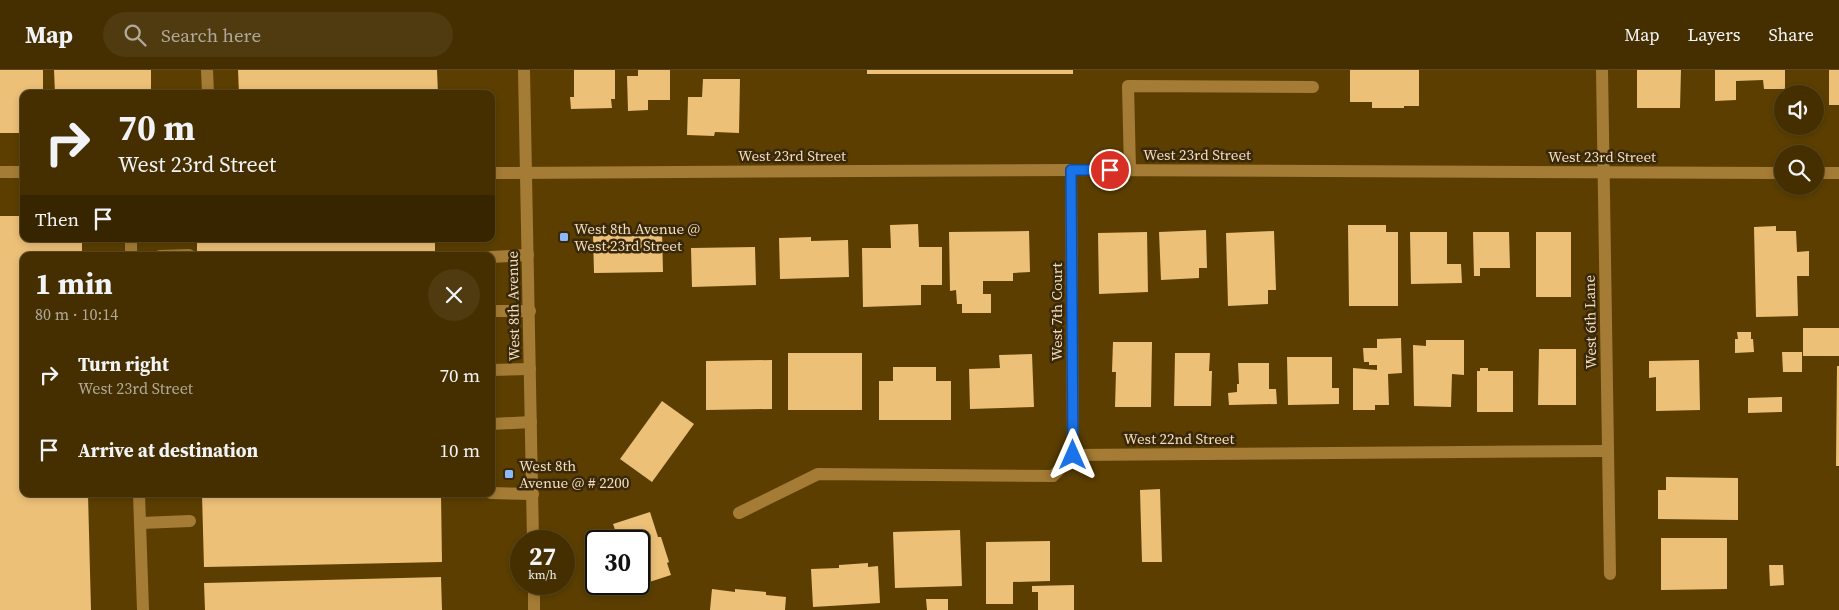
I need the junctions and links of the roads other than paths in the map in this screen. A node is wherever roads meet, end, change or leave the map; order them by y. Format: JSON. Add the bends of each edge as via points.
{"nodes":[{"id":1,"x":207,"y":70,"type":"edge"},
{"id":2,"x":524,"y":70,"type":"edge"},
{"id":3,"x":1602,"y":70,"type":"edge"},
{"id":4,"x":1313,"y":87,"type":"dead end"},
{"id":5,"x":208,"y":90,"type":"edge"},
{"id":6,"x":1071,"y":170,"type":"junction"},
{"id":7,"x":1130,"y":170,"type":"junction"},
{"id":8,"x":0,"y":172,"type":"edge"},
{"id":9,"x":20,"y":172,"type":"edge"},
{"id":10,"x":495,"y":173,"type":"edge"},
{"id":11,"x":1605,"y":173,"type":"junction"},
{"id":12,"x":1774,"y":173,"type":"edge"},
{"id":13,"x":1824,"y":173,"type":"edge"},
{"id":14,"x":1839,"y":173,"type":"edge"},
{"id":15,"x":527,"y":174,"type":"junction"},
{"id":16,"x":528,"y":255,"type":"junction"},
{"id":17,"x":495,"y":257,"type":"edge"},
{"id":18,"x":495,"y":311,"type":"edge"},
{"id":19,"x":530,"y":311,"type":"junction"},
{"id":20,"x":530,"y":369,"type":"junction"},
{"id":21,"x":495,"y":370,"type":"edge"},
{"id":22,"x":532,"y":422,"type":"junction"},
{"id":23,"x":495,"y":424,"type":"edge"},
{"id":24,"x":1608,"y":451,"type":"junction"},
{"id":25,"x":1073,"y":455,"type":"junction"},
{"id":26,"x":495,"y":493,"type":"edge"},
{"id":27,"x":533,"y":494,"type":"junction"},
{"id":28,"x":140,"y":497,"type":"edge"},
{"id":29,"x":739,"y":513,"type":"dead end"},
{"id":30,"x":190,"y":521,"type":"dead end"},
{"id":31,"x":140,"y":523,"type":"junction"},
{"id":32,"x":533,"y":530,"type":"edge"},
{"id":33,"x":1610,"y":574,"type":"dead end"},
{"id":34,"x":534,"y":595,"type":"edge"},
{"id":35,"x":143,"y":610,"type":"edge"},
{"id":36,"x":534,"y":610,"type":"edge"}],
"edges":[{"from":1,"to":5,"type":"street"},
{"from":2,"to":15,"type":"street","name":"West 8th Avenue"},
{"from":3,"to":11,"type":"street","name":"West 6th Lane"},
{"from":4,"to":7,"type":"street","via":[[1128,86]]},
{"from":6,"to":7,"type":"street","name":"West 23rd Street"},
{"from":6,"to":15,"type":"street","name":"West 23rd Street"},
{"from":6,"to":25,"type":"street","name":"West 7th Court"},
{"from":7,"to":11,"type":"street","name":"West 23rd Street"},
{"from":8,"to":9,"type":"street"},
{"from":10,"to":15,"type":"street","name":"West 23rd Street"},
{"from":11,"to":12,"type":"street","name":"West 23rd Street"},
{"from":11,"to":24,"type":"street","name":"West 6th Lane"},
{"from":13,"to":14,"type":"street"},
{"from":15,"to":16,"type":"street","name":"West 8th Avenue"},
{"from":16,"to":17,"type":"street"},
{"from":16,"to":19,"type":"street","name":"West 8th Avenue"},
{"from":18,"to":19,"type":"street"},
{"from":19,"to":20,"type":"street","name":"West 8th Avenue"},
{"from":20,"to":21,"type":"street"},
{"from":20,"to":22,"type":"street","name":"West 8th Avenue"},
{"from":22,"to":23,"type":"street"},
{"from":22,"to":27,"type":"street","name":"West 8th Avenue"},
{"from":24,"to":25,"type":"street","name":"West 22nd Street"},
{"from":24,"to":33,"type":"street","name":"West 6th Lane"},
{"from":25,"to":29,"type":"street","via":[[1053,476],[818,474]]},
{"from":26,"to":27,"type":"street"},
{"from":27,"to":32,"type":"street","name":"West 8th Avenue"},
{"from":28,"to":31,"type":"street"},
{"from":30,"to":31,"type":"street"},
{"from":31,"to":35,"type":"street"},
{"from":34,"to":36,"type":"street"}]}
